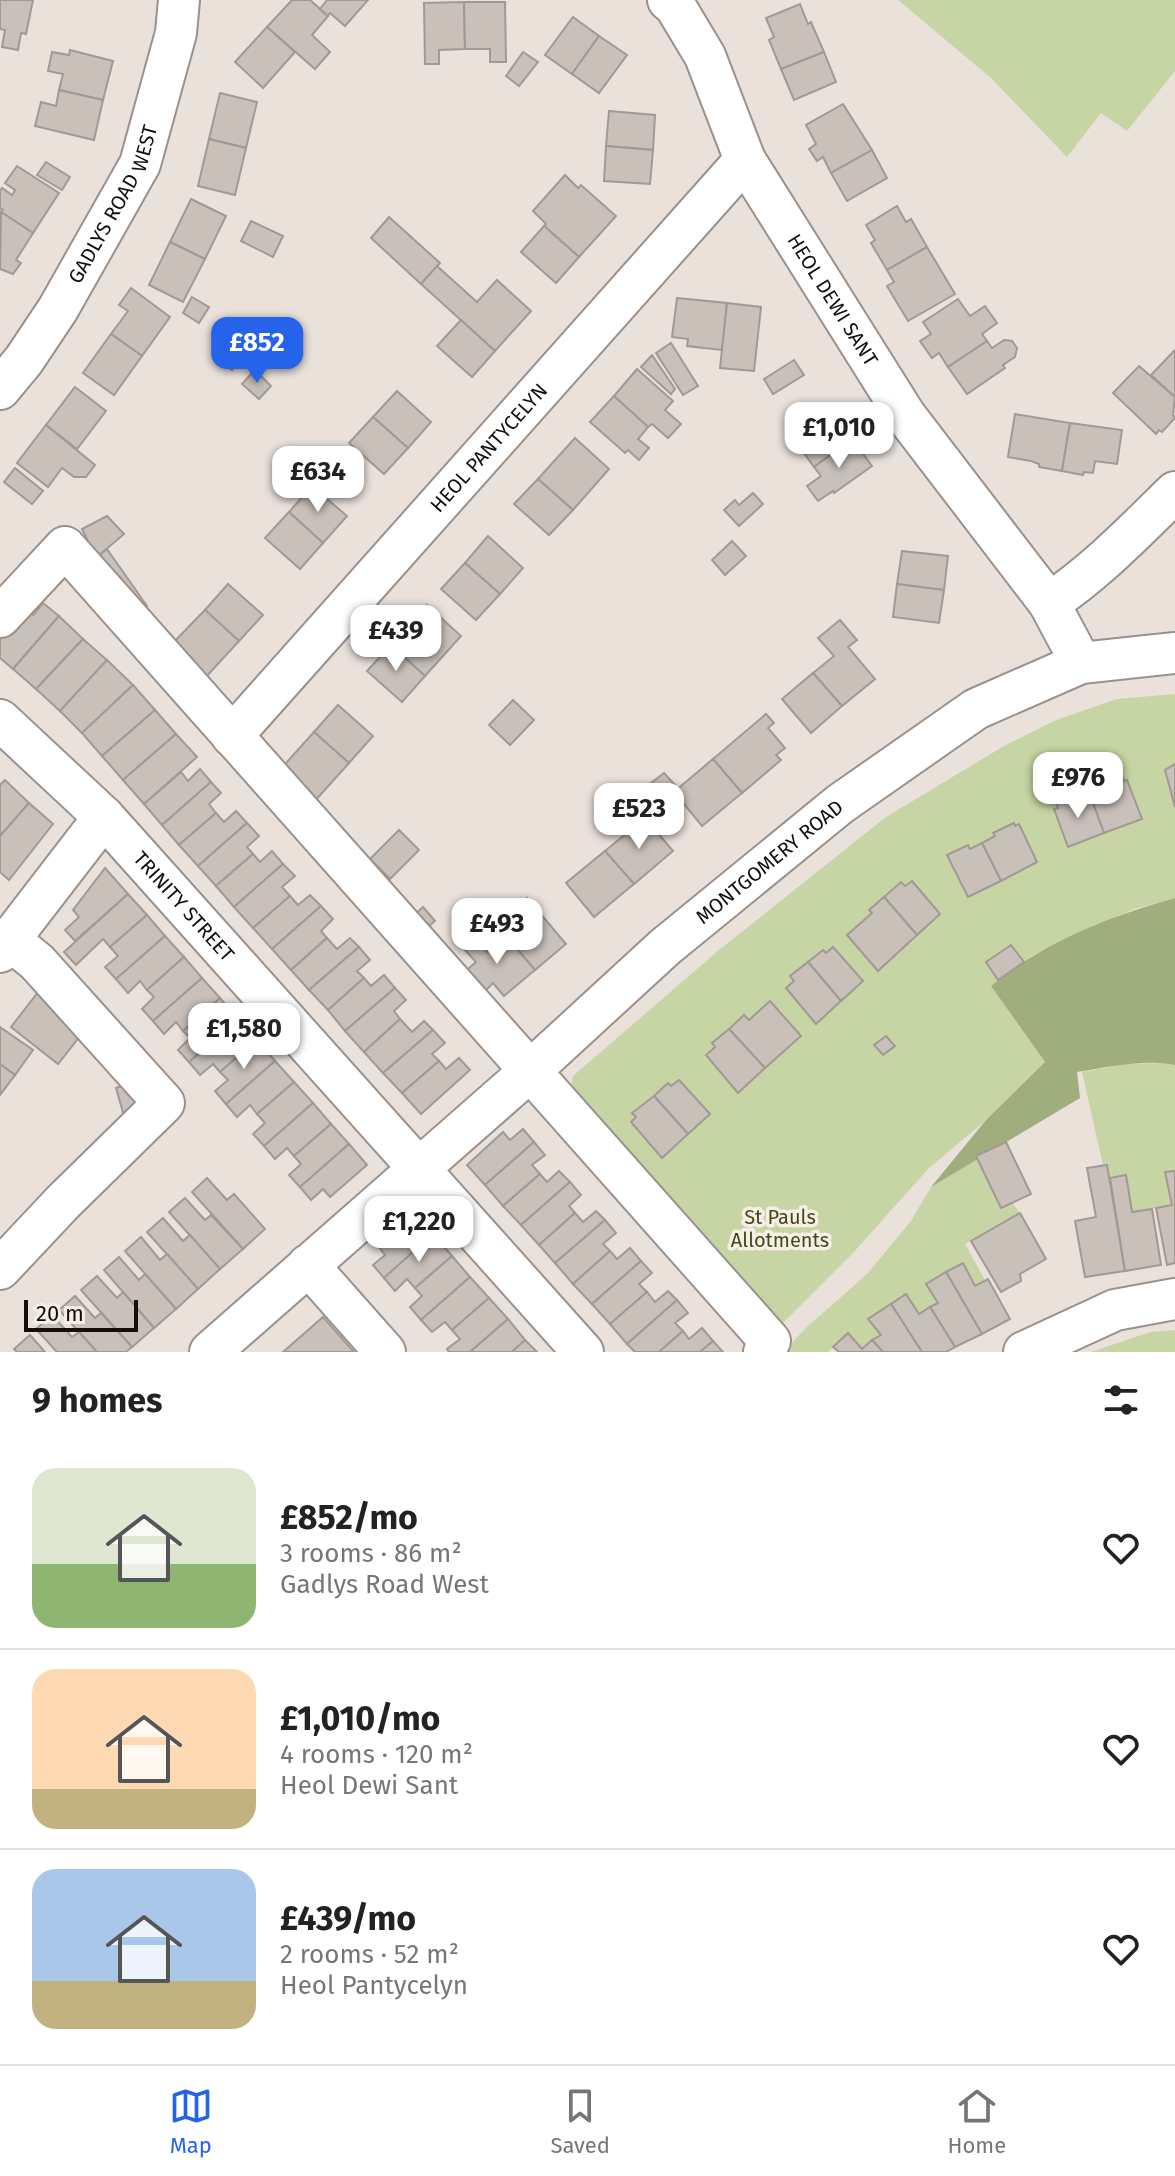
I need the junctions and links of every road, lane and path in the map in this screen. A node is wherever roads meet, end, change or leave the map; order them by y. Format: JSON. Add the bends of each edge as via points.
{"nodes":[{"id":1,"x":179,"y":0,"type":"edge"},
{"id":2,"x":672,"y":2,"type":"edge"},
{"id":3,"x":745,"y":160,"type":"junction"},
{"id":4,"x":0,"y":389,"type":"edge"},
{"id":5,"x":1175,"y":492,"type":"edge"},
{"id":6,"x":1049,"y":603,"type":"junction"},
{"id":7,"x":0,"y":617,"type":"edge"},
{"id":8,"x":1175,"y":653,"type":"edge"},
{"id":9,"x":1081,"y":663,"type":"junction"},
{"id":10,"x":0,"y":720,"type":"edge"},
{"id":11,"x":232,"y":736,"type":"junction"},
{"id":12,"x":104,"y":817,"type":"junction"},
{"id":13,"x":6,"y":935,"type":"edge"},
{"id":14,"x":529,"y":1072,"type":"junction"},
{"id":15,"x":420,"y":1167,"type":"junction"},
{"id":16,"x":308,"y":1265,"type":"junction"},
{"id":17,"x":0,"y":1269,"type":"edge"},
{"id":18,"x":1175,"y":1299,"type":"edge"},
{"id":19,"x":210,"y":1352,"type":"edge"},
{"id":20,"x":385,"y":1352,"type":"edge"},
{"id":21,"x":583,"y":1352,"type":"edge"},
{"id":22,"x":764,"y":1352,"type":"edge"},
{"id":23,"x":1024,"y":1352,"type":"edge"}],
"edges":[{"from":1,"to":4,"type":"street","name":"GADLYS ROAD WEST","via":[[176,33],[140,164],[58,309]]},
{"from":2,"to":3,"type":"street","name":"HEOL DEWI SANT","via":[[705,56]]},
{"from":3,"to":6,"type":"street","name":"HEOL DEWI SANT","via":[[905,415]]},
{"from":3,"to":11,"type":"street","name":"HEOL PANTYCELYN"},
{"from":5,"to":6,"type":"street"},
{"from":6,"to":9,"type":"street","name":"HEOL DEWI SANT"},
{"from":7,"to":11,"type":"street","via":[[65,547]]},
{"from":8,"to":9,"type":"street","name":"MONTGOMERY ROAD"},
{"from":9,"to":14,"type":"street","name":"MONTGOMERY ROAD","via":[[976,709],[840,804],[665,947]]},
{"from":10,"to":12,"type":"street","name":"TRINITY STREET"},
{"from":11,"to":14,"type":"street"},
{"from":12,"to":13,"type":"street"},
{"from":12,"to":15,"type":"street","name":"TRINITY STREET"},
{"from":13,"to":17,"type":"street","via":[[37,962],[164,1103]]},
{"from":14,"to":15,"type":"street","name":"MONTGOMERY ROAD"},
{"from":14,"to":22,"type":"street","via":[[770,1341]]},
{"from":15,"to":16,"type":"street","name":"MONTGOMERY ROAD"},
{"from":15,"to":21,"type":"street","name":"TRINITY STREET"},
{"from":16,"to":19,"type":"street","name":"MONTGOMERY ROAD"},
{"from":16,"to":20,"type":"street"},
{"from":18,"to":23,"type":"street","via":[[1115,1310]]}]}
